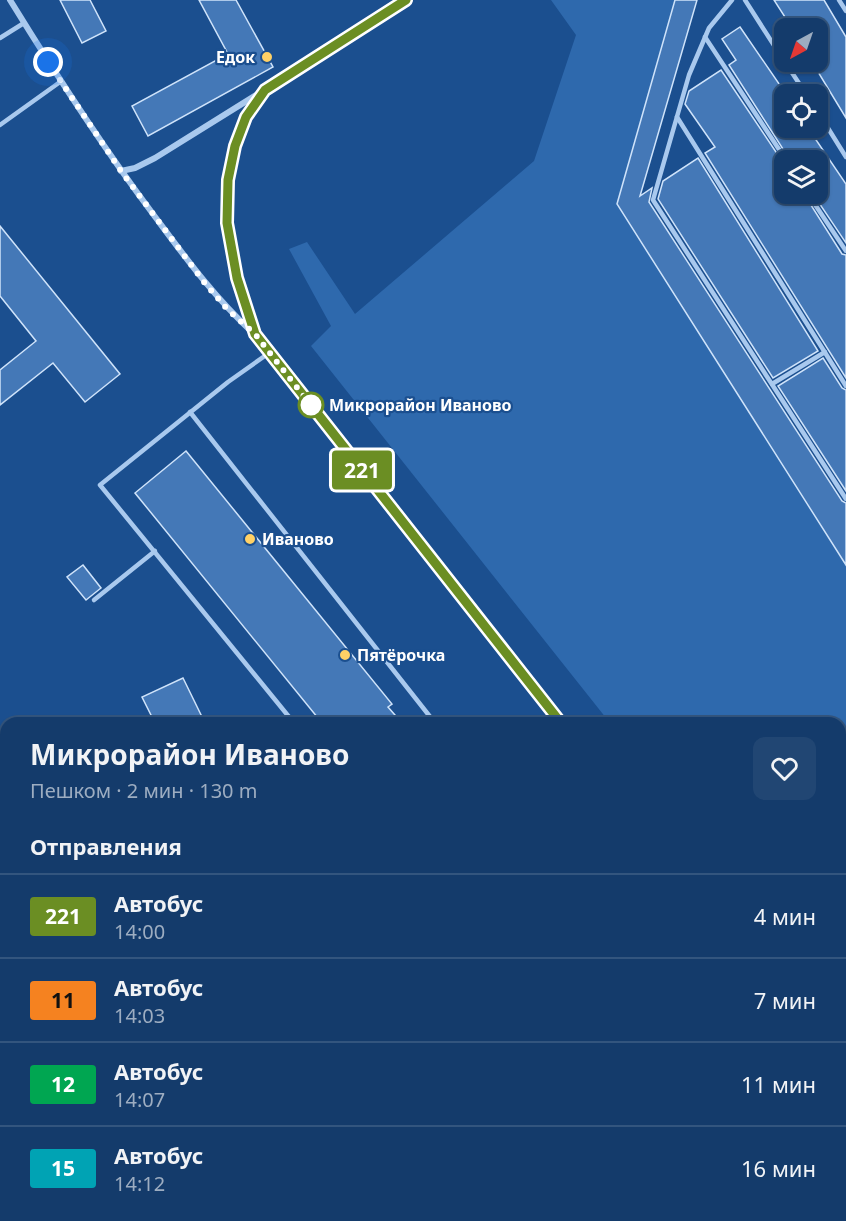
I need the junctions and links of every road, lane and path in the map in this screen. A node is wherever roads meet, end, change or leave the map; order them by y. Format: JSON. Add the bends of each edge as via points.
{"nodes":[{"id":1,"x":10,"y":0,"type":"edge"},
{"id":2,"x":406,"y":0,"type":"edge"},
{"id":3,"x":732,"y":0,"type":"edge"},
{"id":4,"x":745,"y":0,"type":"edge"},
{"id":5,"x":839,"y":0,"type":"edge"},
{"id":6,"x":846,"y":11,"type":"edge"},
{"id":7,"x":24,"y":23,"type":"junction"},
{"id":8,"x":705,"y":37,"type":"junction"},
{"id":9,"x":0,"y":38,"type":"edge"},
{"id":10,"x":774,"y":44,"type":"edge"},
{"id":11,"x":60,"y":82,"type":"junction"},
{"id":12,"x":265,"y":90,"type":"junction"},
{"id":13,"x":677,"y":117,"type":"junction"},
{"id":14,"x":0,"y":125,"type":"edge"},
{"id":15,"x":828,"y":128,"type":"edge"},
{"id":16,"x":779,"y":150,"type":"edge"},
{"id":17,"x":846,"y":156,"type":"edge"},
{"id":18,"x":121,"y":171,"type":"junction"},
{"id":19,"x":815,"y":204,"type":"edge"},
{"id":20,"x":846,"y":251,"type":"edge"},
{"id":21,"x":255,"y":334,"type":"junction"},
{"id":22,"x":825,"y":352,"type":"junction"},
{"id":23,"x":269,"y":353,"type":"junction"},
{"id":24,"x":772,"y":384,"type":"junction"},
{"id":25,"x":846,"y":386,"type":"edge"},
{"id":26,"x":190,"y":412,"type":"junction"},
{"id":27,"x":846,"y":499,"type":"edge"},
{"id":28,"x":154,"y":551,"type":"junction"},
{"id":29,"x":94,"y":600,"type":"dead end"},
{"id":30,"x":289,"y":717,"type":"edge"},
{"id":31,"x":430,"y":717,"type":"edge"},
{"id":32,"x":556,"y":717,"type":"edge"}],
"edges":[{"from":1,"to":7,"type":"street"},
{"from":2,"to":12,"type":"street"},
{"from":3,"to":8,"type":"lane"},
{"from":4,"to":10,"type":"lane"},
{"from":5,"to":6,"type":"lane"},
{"from":7,"to":9,"type":"lane"},
{"from":7,"to":11,"type":"street"},
{"from":8,"to":13,"type":"lane"},
{"from":8,"to":16,"type":"lane"},
{"from":11,"to":14,"type":"lane"},
{"from":11,"to":18,"type":"street"},
{"from":12,"to":18,"type":"street","via":[[155,158]]},
{"from":12,"to":21,"type":"street","via":[[238,136],[228,180],[227,223],[237,278]]},
{"from":13,"to":22,"type":"lane"},
{"from":13,"to":24,"type":"lane","via":[[653,200]]},
{"from":15,"to":17,"type":"lane"},
{"from":18,"to":21,"type":"street","via":[[204,282]]},
{"from":19,"to":20,"type":"lane"},
{"from":21,"to":23,"type":"street"},
{"from":22,"to":24,"type":"lane"},
{"from":22,"to":25,"type":"lane"},
{"from":23,"to":26,"type":"lane"},
{"from":23,"to":32,"type":"street"},
{"from":24,"to":27,"type":"lane"},
{"from":26,"to":28,"type":"lane","via":[[100,485]]},
{"from":26,"to":31,"type":"lane"},
{"from":28,"to":29,"type":"lane"},
{"from":28,"to":30,"type":"lane"}]}
